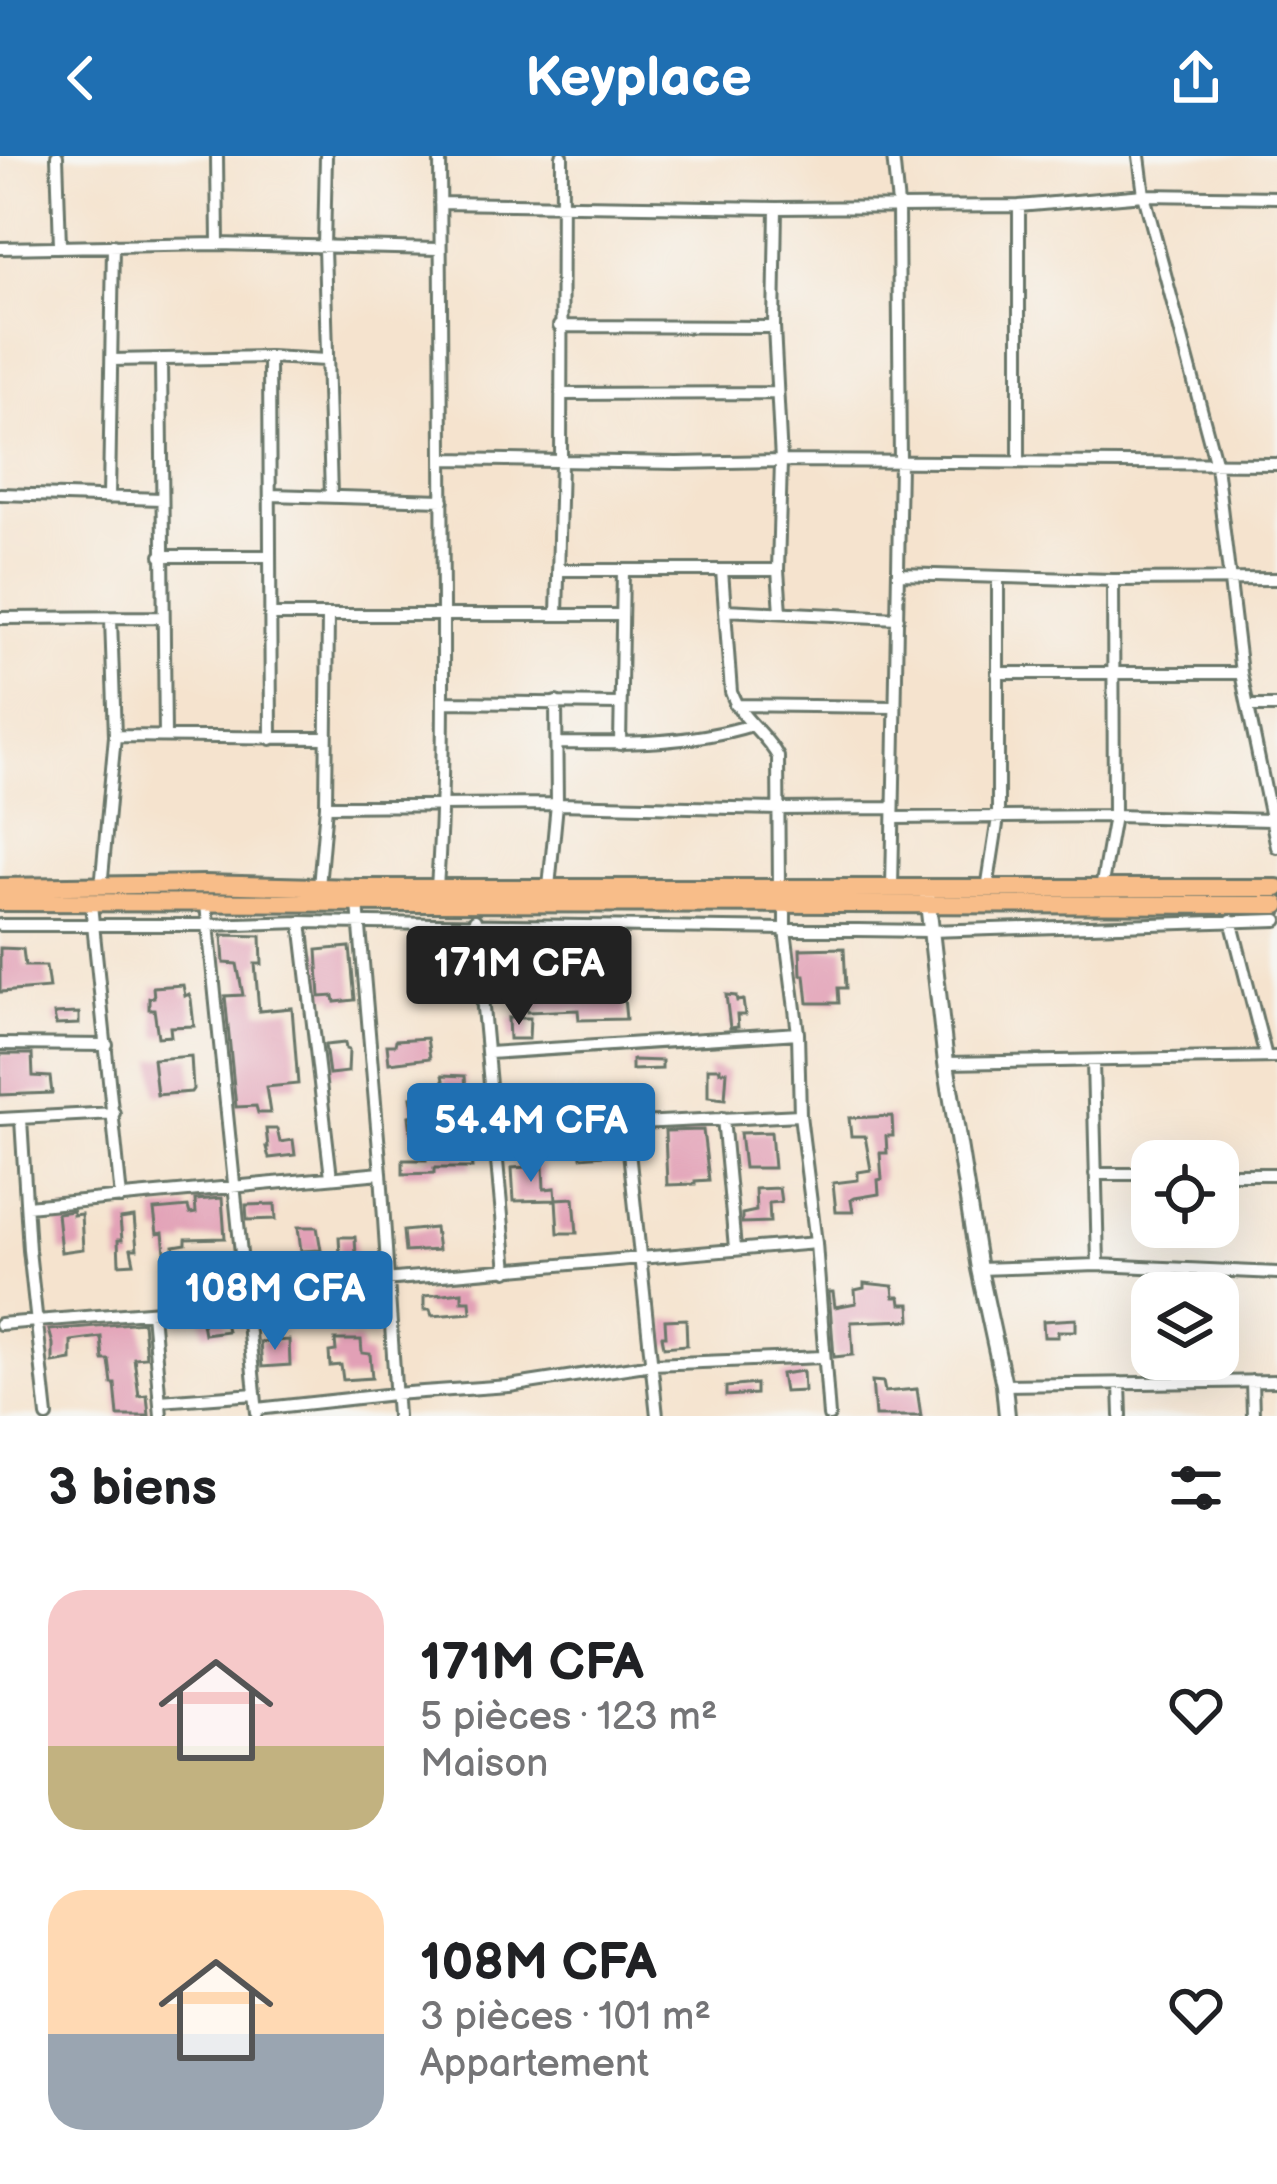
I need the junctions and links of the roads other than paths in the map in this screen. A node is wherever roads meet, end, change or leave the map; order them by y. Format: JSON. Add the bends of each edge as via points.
{"nodes":[{"id":1,"x":57,"y":156,"type":"edge"},
{"id":2,"x":218,"y":156,"type":"edge"},
{"id":3,"x":326,"y":156,"type":"edge"},
{"id":4,"x":440,"y":156,"type":"edge"},
{"id":5,"x":562,"y":156,"type":"edge"},
{"id":6,"x":893,"y":156,"type":"edge"},
{"id":7,"x":1139,"y":156,"type":"edge"},
{"id":8,"x":1144,"y":195,"type":"junction"},
{"id":9,"x":1277,"y":197,"type":"edge"},
{"id":10,"x":440,"y":203,"type":"junction"},
{"id":11,"x":898,"y":206,"type":"junction"},
{"id":12,"x":1019,"y":206,"type":"junction"},
{"id":13,"x":560,"y":207,"type":"junction"},
{"id":14,"x":776,"y":208,"type":"junction"},
{"id":15,"x":218,"y":244,"type":"junction"},
{"id":16,"x":60,"y":245,"type":"junction"},
{"id":17,"x":113,"y":245,"type":"junction"},
{"id":18,"x":0,"y":248,"type":"edge"},
{"id":19,"x":325,"y":248,"type":"junction"},
{"id":20,"x":438,"y":249,"type":"junction"},
{"id":21,"x":560,"y":326,"type":"junction"},
{"id":22,"x":774,"y":327,"type":"junction"},
{"id":23,"x":268,"y":357,"type":"junction"},
{"id":24,"x":112,"y":360,"type":"junction"},
{"id":25,"x":161,"y":360,"type":"junction"},
{"id":26,"x":326,"y":360,"type":"junction"},
{"id":27,"x":778,"y":393,"type":"junction"},
{"id":28,"x":561,"y":394,"type":"junction"},
{"id":29,"x":444,"y":459,"type":"junction"},
{"id":30,"x":781,"y":460,"type":"junction"},
{"id":31,"x":1019,"y":461,"type":"junction"},
{"id":32,"x":561,"y":462,"type":"junction"},
{"id":33,"x":900,"y":463,"type":"junction"},
{"id":34,"x":1277,"y":464,"type":"edge"},
{"id":35,"x":1216,"y":465,"type":"junction"},
{"id":36,"x":0,"y":494,"type":"edge"},
{"id":37,"x":270,"y":495,"type":"junction"},
{"id":38,"x":332,"y":496,"type":"junction"},
{"id":39,"x":109,"y":498,"type":"junction"},
{"id":40,"x":162,"y":499,"type":"junction"},
{"id":41,"x":443,"y":500,"type":"junction"},
{"id":42,"x":161,"y":556,"type":"junction"},
{"id":43,"x":269,"y":556,"type":"junction"},
{"id":44,"x":558,"y":570,"type":"junction"},
{"id":45,"x":622,"y":570,"type":"junction"},
{"id":46,"x":722,"y":570,"type":"junction"},
{"id":47,"x":778,"y":570,"type":"junction"},
{"id":48,"x":898,"y":574,"type":"junction"},
{"id":49,"x":998,"y":577,"type":"junction"},
{"id":50,"x":1277,"y":579,"type":"edge"},
{"id":51,"x":1113,"y":580,"type":"junction"},
{"id":52,"x":1229,"y":580,"type":"junction"},
{"id":53,"x":725,"y":610,"type":"junction"},
{"id":54,"x":781,"y":612,"type":"junction"},
{"id":55,"x":443,"y":614,"type":"junction"},
{"id":56,"x":557,"y":614,"type":"junction"},
{"id":57,"x":272,"y":615,"type":"junction"},
{"id":58,"x":328,"y":615,"type":"junction"},
{"id":59,"x":620,"y":615,"type":"junction"},
{"id":60,"x":162,"y":617,"type":"junction"},
{"id":61,"x":0,"y":618,"type":"edge"},
{"id":62,"x":898,"y":618,"type":"junction"},
{"id":63,"x":111,"y":619,"type":"junction"},
{"id":64,"x":997,"y":673,"type":"junction"},
{"id":65,"x":1241,"y":673,"type":"junction"},
{"id":66,"x":1112,"y":674,"type":"junction"},
{"id":67,"x":443,"y":702,"type":"junction"},
{"id":68,"x":556,"y":702,"type":"junction"},
{"id":69,"x":620,"y":704,"type":"junction"},
{"id":70,"x":735,"y":704,"type":"junction"},
{"id":71,"x":896,"y":706,"type":"junction"},
{"id":72,"x":1248,"y":706,"type":"junction"},
{"id":73,"x":1277,"y":706,"type":"edge"},
{"id":74,"x":752,"y":724,"type":"junction"},
{"id":75,"x":115,"y":736,"type":"junction"},
{"id":76,"x":165,"y":736,"type":"junction"},
{"id":77,"x":326,"y":739,"type":"junction"},
{"id":78,"x":271,"y":740,"type":"junction"},
{"id":79,"x":558,"y":743,"type":"junction"},
{"id":80,"x":620,"y":744,"type":"junction"},
{"id":81,"x":1272,"y":795,"type":"edge"},
{"id":82,"x":557,"y":804,"type":"junction"},
{"id":83,"x":326,"y":806,"type":"junction"},
{"id":84,"x":443,"y":806,"type":"junction"},
{"id":85,"x":778,"y":809,"type":"junction"},
{"id":86,"x":894,"y":813,"type":"junction"},
{"id":87,"x":1114,"y":816,"type":"junction"},
{"id":88,"x":998,"y":818,"type":"junction"},
{"id":89,"x":1271,"y":820,"type":"junction"},
{"id":90,"x":1277,"y":848,"type":"edge"},
{"id":91,"x":0,"y":887,"type":"edge"},
{"id":92,"x":319,"y":887,"type":"junction"},
{"id":93,"x":437,"y":887,"type":"junction"},
{"id":94,"x":549,"y":887,"type":"junction"},
{"id":95,"x":892,"y":888,"type":"junction"},
{"id":96,"x":1277,"y":888,"type":"edge"},
{"id":97,"x":987,"y":889,"type":"junction"},
{"id":98,"x":1101,"y":889,"type":"junction"},
{"id":99,"x":96,"y":896,"type":"junction"},
{"id":100,"x":782,"y":897,"type":"junction"},
{"id":101,"x":927,"y":898,"type":"junction"},
{"id":102,"x":0,"y":902,"type":"edge"},
{"id":103,"x":206,"y":904,"type":"junction"},
{"id":104,"x":1277,"y":905,"type":"edge"},
{"id":105,"x":358,"y":913,"type":"junction"},
{"id":106,"x":475,"y":914,"type":"junction"},
{"id":107,"x":1231,"y":920,"type":"junction"},
{"id":108,"x":1277,"y":920,"type":"edge"},
{"id":109,"x":301,"y":922,"type":"junction"},
{"id":110,"x":92,"y":924,"type":"junction"},
{"id":111,"x":0,"y":925,"type":"edge"},
{"id":112,"x":207,"y":925,"type":"junction"},
{"id":113,"x":785,"y":930,"type":"junction"},
{"id":114,"x":929,"y":931,"type":"junction"},
{"id":115,"x":798,"y":1033,"type":"junction"},
{"id":116,"x":0,"y":1044,"type":"edge"},
{"id":117,"x":107,"y":1046,"type":"junction"},
{"id":118,"x":489,"y":1053,"type":"junction"},
{"id":119,"x":1272,"y":1057,"type":"edge"},
{"id":120,"x":1094,"y":1062,"type":"junction"},
{"id":121,"x":946,"y":1064,"type":"junction"},
{"id":122,"x":114,"y":1113,"type":"junction"},
{"id":123,"x":800,"y":1115,"type":"junction"},
{"id":124,"x":723,"y":1118,"type":"junction"},
{"id":125,"x":21,"y":1119,"type":"junction"},
{"id":126,"x":0,"y":1120,"type":"edge"},
{"id":127,"x":626,"y":1123,"type":"junction"},
{"id":128,"x":496,"y":1130,"type":"junction"},
{"id":129,"x":381,"y":1173,"type":"junction"},
{"id":130,"x":1095,"y":1174,"type":"junction"},
{"id":131,"x":1131,"y":1174,"type":"edge"},
{"id":132,"x":1239,"y":1174,"type":"edge"},
{"id":133,"x":1277,"y":1174,"type":"edge"},
{"id":134,"x":331,"y":1177,"type":"junction"},
{"id":135,"x":236,"y":1188,"type":"junction"},
{"id":136,"x":121,"y":1198,"type":"junction"},
{"id":137,"x":27,"y":1207,"type":"junction"},
{"id":138,"x":816,"y":1243,"type":"junction"},
{"id":139,"x":735,"y":1249,"type":"junction"},
{"id":140,"x":641,"y":1259,"type":"junction"},
{"id":141,"x":1098,"y":1265,"type":"junction"},
{"id":142,"x":979,"y":1269,"type":"junction"},
{"id":143,"x":507,"y":1271,"type":"junction"},
{"id":144,"x":1277,"y":1273,"type":"edge"},
{"id":145,"x":387,"y":1281,"type":"junction"},
{"id":146,"x":245,"y":1298,"type":"junction"},
{"id":147,"x":152,"y":1312,"type":"junction"},
{"id":148,"x":35,"y":1319,"type":"junction"},
{"id":149,"x":0,"y":1324,"type":"edge"},
{"id":150,"x":823,"y":1358,"type":"junction"},
{"id":151,"x":652,"y":1364,"type":"junction"},
{"id":152,"x":1252,"y":1381,"type":"junction"},
{"id":153,"x":1277,"y":1381,"type":"edge"},
{"id":154,"x":1120,"y":1383,"type":"junction"},
{"id":155,"x":1004,"y":1385,"type":"junction"},
{"id":156,"x":255,"y":1394,"type":"junction"},
{"id":157,"x":394,"y":1394,"type":"junction"},
{"id":158,"x":160,"y":1401,"type":"junction"},
{"id":159,"x":257,"y":1413,"type":"edge"},
{"id":160,"x":47,"y":1416,"type":"edge"},
{"id":161,"x":161,"y":1416,"type":"edge"},
{"id":162,"x":397,"y":1416,"type":"edge"},
{"id":163,"x":657,"y":1416,"type":"edge"},
{"id":164,"x":830,"y":1416,"type":"edge"},
{"id":165,"x":1007,"y":1416,"type":"edge"},
{"id":166,"x":1121,"y":1416,"type":"edge"},
{"id":167,"x":1253,"y":1416,"type":"edge"}],
"edges":[{"from":1,"to":16,"type":"street"},
{"from":2,"to":15,"type":"street"},
{"from":3,"to":19,"type":"street"},
{"from":4,"to":10,"type":"street"},
{"from":5,"to":13,"type":"street"},
{"from":6,"to":11,"type":"street"},
{"from":7,"to":8,"type":"street"},
{"from":8,"to":9,"type":"street"},
{"from":8,"to":12,"type":"street"},
{"from":8,"to":35,"type":"street"},
{"from":10,"to":13,"type":"street"},
{"from":10,"to":20,"type":"street"},
{"from":11,"to":12,"type":"street"},
{"from":11,"to":14,"type":"street"},
{"from":11,"to":33,"type":"street"},
{"from":12,"to":31,"type":"street"},
{"from":13,"to":14,"type":"street"},
{"from":13,"to":21,"type":"street"},
{"from":14,"to":22,"type":"street"},
{"from":15,"to":17,"type":"street"},
{"from":15,"to":19,"type":"street"},
{"from":16,"to":17,"type":"street"},
{"from":16,"to":18,"type":"street"},
{"from":17,"to":24,"type":"street"},
{"from":19,"to":20,"type":"street"},
{"from":19,"to":26,"type":"street"},
{"from":20,"to":29,"type":"street"},
{"from":21,"to":22,"type":"street"},
{"from":21,"to":28,"type":"street"},
{"from":22,"to":27,"type":"street"},
{"from":23,"to":25,"type":"street"},
{"from":23,"to":26,"type":"street"},
{"from":23,"to":37,"type":"street"},
{"from":24,"to":25,"type":"street"},
{"from":24,"to":39,"type":"street"},
{"from":25,"to":40,"type":"street"},
{"from":26,"to":38,"type":"street"},
{"from":27,"to":28,"type":"street"},
{"from":27,"to":30,"type":"street"},
{"from":28,"to":32,"type":"street"},
{"from":29,"to":32,"type":"street"},
{"from":29,"to":41,"type":"street"},
{"from":30,"to":32,"type":"street"},
{"from":30,"to":33,"type":"street"},
{"from":30,"to":47,"type":"street"},
{"from":31,"to":33,"type":"street"},
{"from":31,"to":35,"type":"street"},
{"from":32,"to":44,"type":"street"},
{"from":33,"to":48,"type":"street"},
{"from":34,"to":35,"type":"street"},
{"from":35,"to":52,"type":"street"},
{"from":36,"to":39,"type":"street"},
{"from":37,"to":38,"type":"street"},
{"from":37,"to":43,"type":"street"},
{"from":38,"to":41,"type":"street"},
{"from":39,"to":40,"type":"street"},
{"from":40,"to":42,"type":"street"},
{"from":41,"to":55,"type":"street"},
{"from":42,"to":43,"type":"street"},
{"from":42,"to":60,"type":"street"},
{"from":43,"to":57,"type":"street"},
{"from":44,"to":45,"type":"street"},
{"from":44,"to":56,"type":"street"},
{"from":45,"to":46,"type":"street"},
{"from":45,"to":59,"type":"street"},
{"from":46,"to":47,"type":"street"},
{"from":46,"to":53,"type":"street"},
{"from":47,"to":54,"type":"street"},
{"from":48,"to":49,"type":"street"},
{"from":48,"to":62,"type":"street"},
{"from":49,"to":51,"type":"street"},
{"from":49,"to":64,"type":"street"},
{"from":50,"to":52,"type":"street"},
{"from":51,"to":52,"type":"street"},
{"from":51,"to":66,"type":"street"},
{"from":52,"to":65,"type":"street"},
{"from":53,"to":54,"type":"street"},
{"from":53,"to":70,"type":"street"},
{"from":54,"to":62,"type":"street"},
{"from":55,"to":56,"type":"street"},
{"from":55,"to":58,"type":"street"},
{"from":55,"to":67,"type":"street"},
{"from":56,"to":59,"type":"street"},
{"from":57,"to":58,"type":"street"},
{"from":57,"to":78,"type":"street"},
{"from":58,"to":77,"type":"street"},
{"from":59,"to":69,"type":"street"},
{"from":60,"to":63,"type":"street"},
{"from":60,"to":76,"type":"street"},
{"from":61,"to":63,"type":"street"},
{"from":62,"to":71,"type":"street"},
{"from":63,"to":75,"type":"street"},
{"from":64,"to":66,"type":"street"},
{"from":64,"to":88,"type":"street"},
{"from":65,"to":66,"type":"street"},
{"from":65,"to":72,"type":"street"},
{"from":66,"to":87,"type":"street"},
{"from":67,"to":68,"type":"street"},
{"from":67,"to":84,"type":"street"},
{"from":68,"to":69,"type":"street"},
{"from":68,"to":79,"type":"street"},
{"from":69,"to":80,"type":"street"},
{"from":70,"to":71,"type":"street"},
{"from":70,"to":74,"type":"street"},
{"from":71,"to":86,"type":"street"},
{"from":72,"to":73,"type":"street"},
{"from":72,"to":81,"type":"street"},
{"from":74,"to":80,"type":"street"},
{"from":74,"to":85,"type":"street","via":[[778,757]]},
{"from":75,"to":76,"type":"street"},
{"from":75,"to":99,"type":"street"},
{"from":76,"to":78,"type":"street"},
{"from":77,"to":78,"type":"street"},
{"from":77,"to":83,"type":"street"},
{"from":79,"to":80,"type":"street"},
{"from":79,"to":82,"type":"street"},
{"from":81,"to":89,"type":"street"},
{"from":82,"to":84,"type":"street"},
{"from":82,"to":85,"type":"street"},
{"from":82,"to":94,"type":"street"},
{"from":83,"to":84,"type":"street"},
{"from":83,"to":92,"type":"street"},
{"from":84,"to":93,"type":"street"},
{"from":85,"to":86,"type":"street"},
{"from":85,"to":100,"type":"street"},
{"from":86,"to":88,"type":"street"},
{"from":86,"to":95,"type":"street"},
{"from":87,"to":88,"type":"street"},
{"from":87,"to":89,"type":"street"},
{"from":87,"to":98,"type":"street"},
{"from":88,"to":97,"type":"street"},
{"from":89,"to":90,"type":"street"},
{"from":91,"to":99,"type":"main road"},
{"from":92,"to":93,"type":"main road"},
{"from":92,"to":99,"type":"main road","via":[[204,884]]},
{"from":93,"to":94,"type":"main road"},
{"from":94,"to":100,"type":"main road"},
{"from":95,"to":100,"type":"main road"},
{"from":95,"to":101,"type":"main road"},
{"from":96,"to":98,"type":"main road"},
{"from":97,"to":98,"type":"main road"},
{"from":97,"to":101,"type":"main road"},
{"from":99,"to":102,"type":"main road"},
{"from":99,"to":103,"type":"main road"},
{"from":99,"to":110,"type":"street"},
{"from":100,"to":101,"type":"main road"},
{"from":100,"to":106,"type":"main road"},
{"from":100,"to":113,"type":"street"},
{"from":101,"to":104,"type":"main road"},
{"from":101,"to":114,"type":"street"},
{"from":103,"to":105,"type":"main road"},
{"from":103,"to":112,"type":"street"},
{"from":105,"to":106,"type":"main road"},
{"from":105,"to":109,"type":"street"},
{"from":105,"to":129,"type":"street"},
{"from":106,"to":113,"type":"street"},
{"from":106,"to":118,"type":"street"},
{"from":107,"to":108,"type":"street"},
{"from":107,"to":114,"type":"street"},
{"from":107,"to":119,"type":"street"},
{"from":109,"to":112,"type":"street"},
{"from":109,"to":134,"type":"street"},
{"from":110,"to":111,"type":"street"},
{"from":110,"to":112,"type":"street"},
{"from":110,"to":117,"type":"street"},
{"from":112,"to":135,"type":"street"},
{"from":113,"to":114,"type":"street"},
{"from":113,"to":115,"type":"street"},
{"from":114,"to":121,"type":"street"},
{"from":115,"to":118,"type":"street"},
{"from":115,"to":123,"type":"street"},
{"from":116,"to":117,"type":"street"},
{"from":117,"to":122,"type":"street"},
{"from":118,"to":128,"type":"street"},
{"from":119,"to":120,"type":"street"},
{"from":120,"to":121,"type":"street"},
{"from":120,"to":130,"type":"street"},
{"from":121,"to":142,"type":"street"},
{"from":122,"to":125,"type":"street"},
{"from":122,"to":136,"type":"street"},
{"from":123,"to":124,"type":"street"},
{"from":123,"to":138,"type":"street"},
{"from":124,"to":127,"type":"street"},
{"from":124,"to":139,"type":"street"},
{"from":125,"to":126,"type":"street"},
{"from":125,"to":137,"type":"street"},
{"from":127,"to":128,"type":"street"},
{"from":127,"to":140,"type":"street"},
{"from":128,"to":143,"type":"street"},
{"from":129,"to":134,"type":"street"},
{"from":129,"to":145,"type":"street"},
{"from":130,"to":131,"type":"street"},
{"from":130,"to":141,"type":"street"},
{"from":132,"to":133,"type":"street"},
{"from":134,"to":135,"type":"street"},
{"from":135,"to":136,"type":"street"},
{"from":135,"to":146,"type":"street"},
{"from":136,"to":137,"type":"street"},
{"from":137,"to":148,"type":"street"},
{"from":138,"to":139,"type":"street"},
{"from":138,"to":150,"type":"street"},
{"from":139,"to":140,"type":"street"},
{"from":140,"to":143,"type":"street"},
{"from":140,"to":151,"type":"street"},
{"from":141,"to":142,"type":"street"},
{"from":141,"to":144,"type":"street"},
{"from":142,"to":155,"type":"street"},
{"from":143,"to":145,"type":"street"},
{"from":145,"to":146,"type":"street"},
{"from":145,"to":157,"type":"street"},
{"from":146,"to":147,"type":"street"},
{"from":146,"to":156,"type":"street"},
{"from":147,"to":148,"type":"street"},
{"from":147,"to":158,"type":"street"},
{"from":148,"to":149,"type":"street"},
{"from":148,"to":160,"type":"street"},
{"from":150,"to":151,"type":"street"},
{"from":150,"to":164,"type":"street"},
{"from":151,"to":157,"type":"street"},
{"from":151,"to":163,"type":"street"},
{"from":152,"to":153,"type":"street"},
{"from":152,"to":154,"type":"street"},
{"from":152,"to":167,"type":"street"},
{"from":154,"to":155,"type":"street"},
{"from":154,"to":166,"type":"street"},
{"from":155,"to":165,"type":"street"},
{"from":156,"to":158,"type":"street"},
{"from":156,"to":159,"type":"street"},
{"from":157,"to":159,"type":"street"},
{"from":157,"to":162,"type":"street"},
{"from":158,"to":161,"type":"street"}]}
